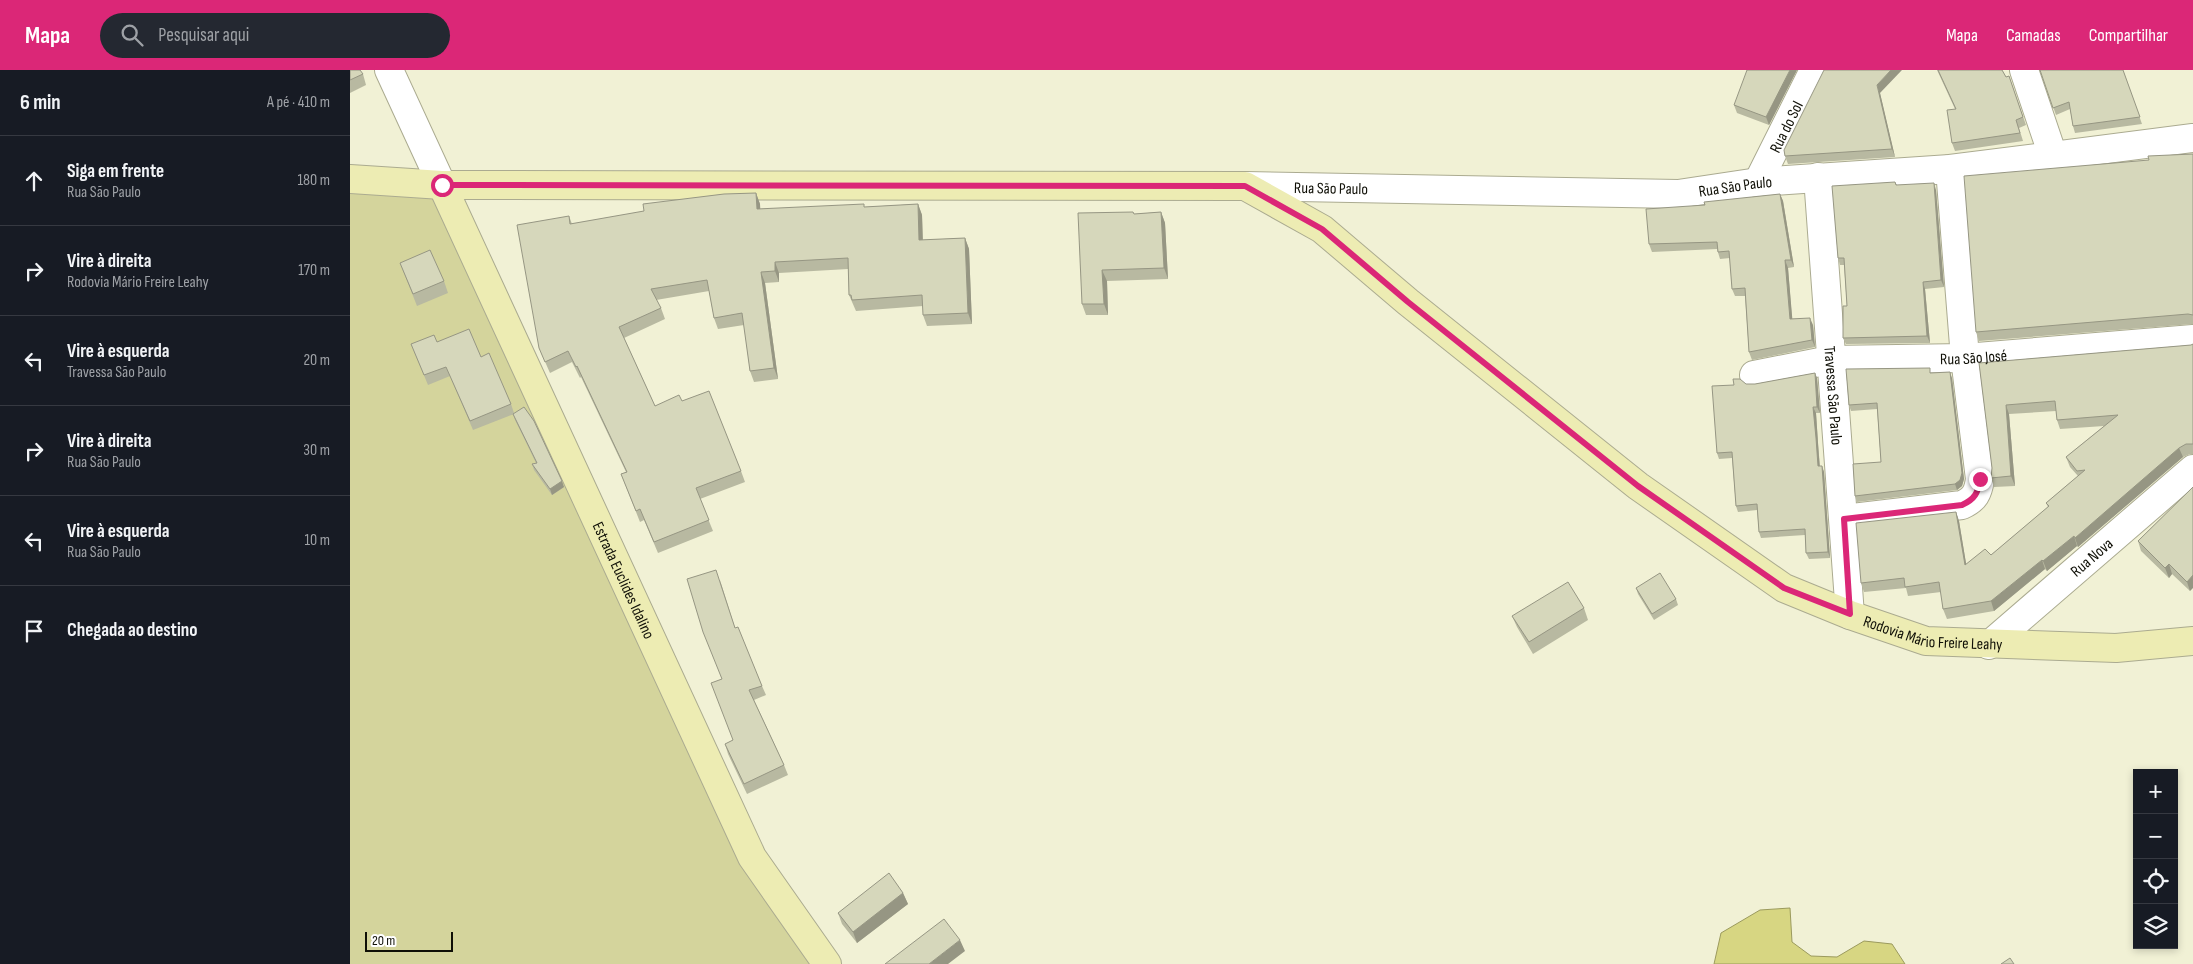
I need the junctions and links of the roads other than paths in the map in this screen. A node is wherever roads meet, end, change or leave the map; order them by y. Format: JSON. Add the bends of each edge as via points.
{"nodes":[{"id":1,"x":389,"y":70,"type":"edge"},
{"id":2,"x":1814,"y":70,"type":"edge"},
{"id":3,"x":2024,"y":70,"type":"edge"},
{"id":4,"x":2193,"y":138,"type":"edge"},
{"id":5,"x":2053,"y":156,"type":"junction"},
{"id":6,"x":1950,"y":169,"type":"junction"},
{"id":7,"x":1818,"y":177,"type":"junction"},
{"id":8,"x":350,"y":179,"type":"edge"},
{"id":9,"x":1758,"y":182,"type":"junction"},
{"id":10,"x":442,"y":185,"type":"junction"},
{"id":11,"x":1245,"y":186,"type":"junction"},
{"id":12,"x":2193,"y":338,"type":"edge"},
{"id":13,"x":1965,"y":358,"type":"junction"},
{"id":14,"x":1830,"y":360,"type":"junction"},
{"id":15,"x":1754,"y":375,"type":"dead end"},
{"id":16,"x":2193,"y":469,"type":"edge"},
{"id":17,"x":1844,"y":519,"type":"junction"},
{"id":18,"x":1850,"y":614,"type":"junction"},
{"id":19,"x":2193,"y":641,"type":"edge"},
{"id":20,"x":1989,"y":644,"type":"junction"},
{"id":21,"x":825,"y":963,"type":"edge"}],
"edges":[{"from":1,"to":10,"type":"street"},
{"from":2,"to":9,"type":"street","name":"Rua do Sol"},
{"from":3,"to":5,"type":"street"},
{"from":4,"to":5,"type":"street","name":"Rua São Paulo"},
{"from":5,"to":6,"type":"street","name":"Rua São Paulo"},
{"from":6,"to":7,"type":"street","name":"Rua São Paulo"},
{"from":6,"to":13,"type":"street"},
{"from":7,"to":9,"type":"street","name":"Rua São Paulo"},
{"from":7,"to":14,"type":"street","name":"Travessa São Paulo"},
{"from":8,"to":10,"type":"main road","name":"Rua São Paulo"},
{"from":9,"to":11,"type":"street","name":"Rua São Paulo","via":[[1678,194]]},
{"from":10,"to":11,"type":"main road","name":"Rua São Paulo"},
{"from":10,"to":21,"type":"main road","name":"Estrada Euclides Idalino","via":[[752,857]]},
{"from":11,"to":18,"type":"main road","name":"Rodovia Mário Freire Leahy","via":[[1322,229],[1638,486],[1784,588]]},
{"from":12,"to":13,"type":"street","name":"Rua São José"},
{"from":13,"to":14,"type":"street","name":"Rua São José"},
{"from":13,"to":17,"type":"street","via":[[1980,479],[1978,492],[1972,501],[1962,505]]},
{"from":14,"to":15,"type":"street","name":"Rua São José"},
{"from":14,"to":17,"type":"street","name":"Travessa São Paulo"},
{"from":16,"to":20,"type":"street","name":"Rua Nova"},
{"from":17,"to":18,"type":"street","name":"Travessa São Paulo"},
{"from":18,"to":20,"type":"main road","name":"Rodovia Mário Freire Leahy","via":[[1926,641]]},
{"from":19,"to":20,"type":"main road","name":"Rodovia Mário Freire Leahy","via":[[2116,648]]}]}
